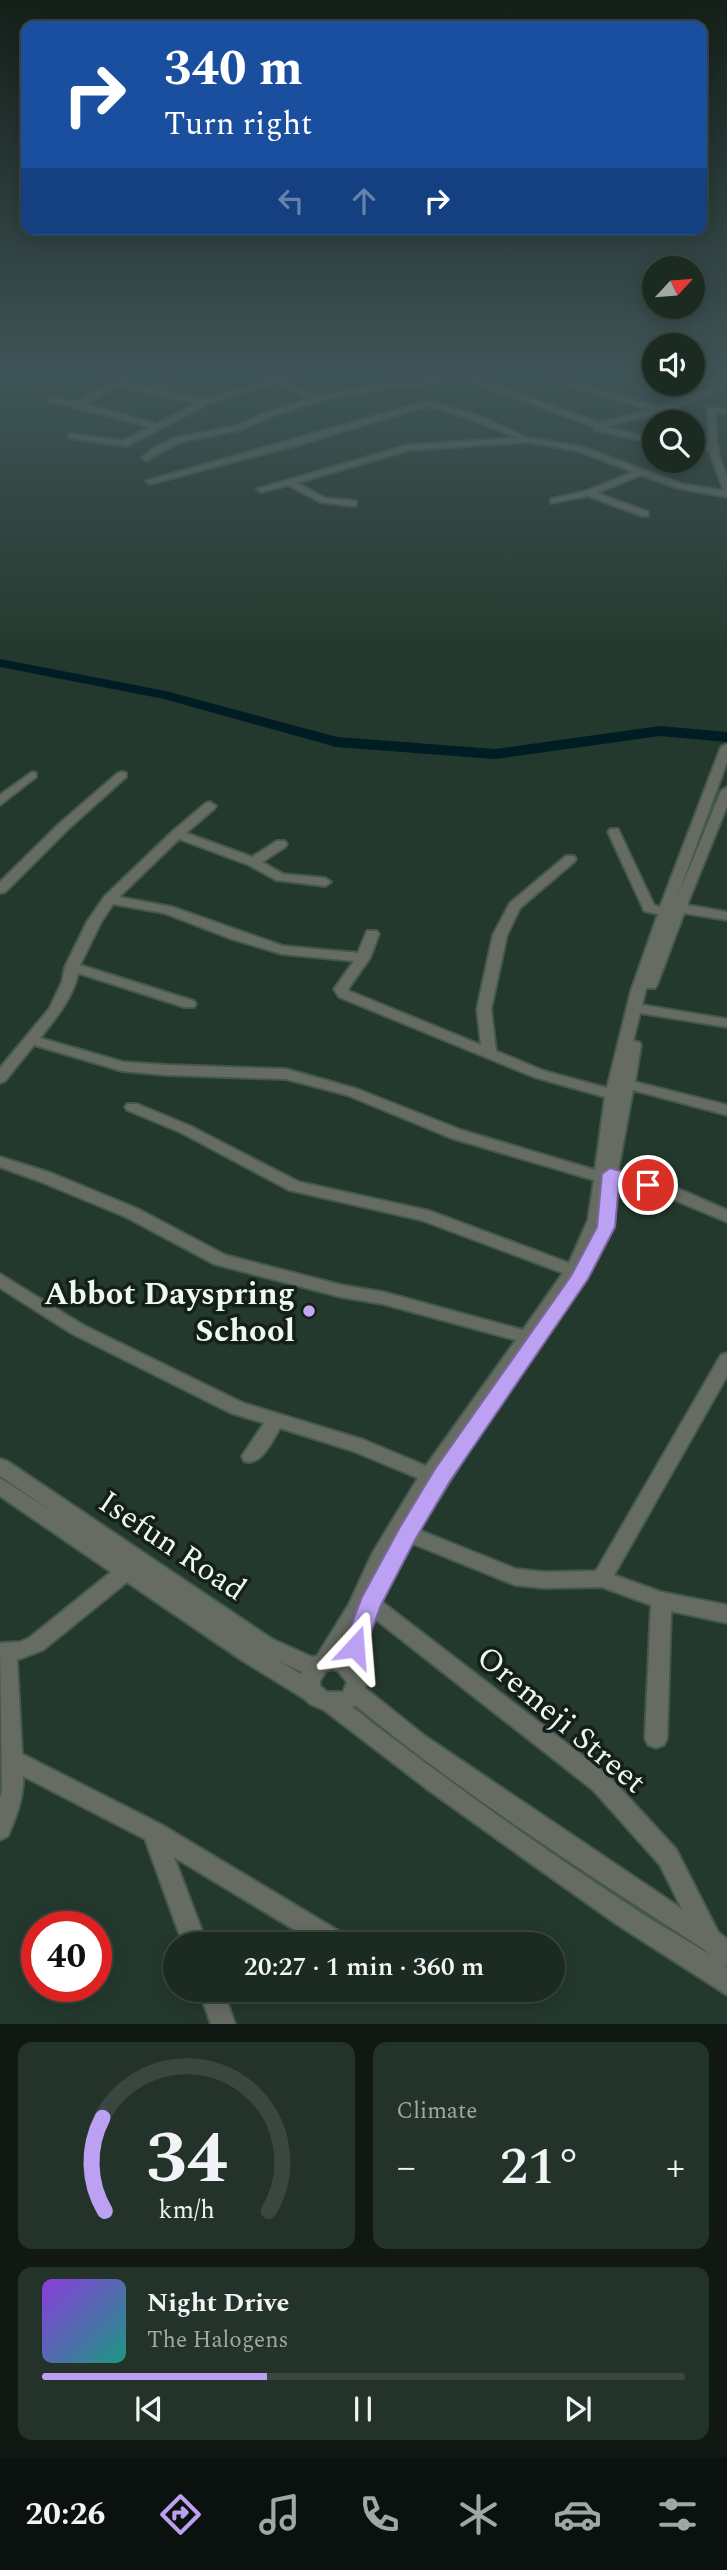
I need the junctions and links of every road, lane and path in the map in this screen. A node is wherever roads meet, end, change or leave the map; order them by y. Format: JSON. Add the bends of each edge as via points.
{"nodes":[{"id":1,"x":205,"y":466,"type":"edge"},
{"id":2,"x":343,"y":466,"type":"edge"},
{"id":3,"x":629,"y":466,"type":"edge"},
{"id":4,"x":720,"y":466,"type":"edge"},
{"id":5,"x":642,"y":471,"type":"joint"},
{"id":6,"x":647,"y":473,"type":"edge"},
{"id":7,"x":149,"y":481,"type":"dead end"},
{"id":8,"x":289,"y":482,"type":"junction"},
{"id":9,"x":261,"y":489,"type":"dead end"},
{"id":10,"x":727,"y":491,"type":"edge"},
{"id":11,"x":589,"y":493,"type":"junction"},
{"id":12,"x":554,"y":500,"type":"dead end"},
{"id":13,"x":353,"y":503,"type":"dead end"},
{"id":14,"x":645,"y":514,"type":"dead end"},
{"id":15,"x":727,"y":747,"type":"edge"},
{"id":16,"x":32,"y":775,"type":"dead end"},
{"id":17,"x":122,"y":775,"type":"dead end"},
{"id":18,"x":727,"y":791,"type":"edge"},
{"id":19,"x":0,"y":801,"type":"edge"},
{"id":20,"x":210,"y":806,"type":"dead end"},
{"id":21,"x":614,"y":832,"type":"dead end"},
{"id":22,"x":177,"y":834,"type":"junction"},
{"id":23,"x":281,"y":845,"type":"dead end"},
{"id":24,"x":570,"y":859,"type":"dead end"},
{"id":25,"x":253,"y":862,"type":"junction"},
{"id":26,"x":325,"y":881,"type":"dead end"},
{"id":27,"x":0,"y":889,"type":"edge"},
{"id":28,"x":110,"y":899,"type":"junction"},
{"id":29,"x":672,"y":910,"type":"junction"},
{"id":30,"x":727,"y":916,"type":"edge"},
{"id":31,"x":372,"y":934,"type":"dead end"},
{"id":32,"x":363,"y":958,"type":"junction"},
{"id":33,"x":72,"y":967,"type":"junction"},
{"id":34,"x":189,"y":1004,"type":"dead end"},
{"id":35,"x":642,"y":1009,"type":"junction"},
{"id":36,"x":727,"y":1023,"type":"edge"},
{"id":37,"x":33,"y":1040,"type":"junction"},
{"id":38,"x":489,"y":1054,"type":"junction"},
{"id":39,"x":0,"y":1078,"type":"edge"},
{"id":40,"x":620,"y":1089,"type":"junction"},
{"id":41,"x":132,"y":1107,"type":"dead end"},
{"id":42,"x":727,"y":1110,"type":"edge"},
{"id":43,"x":0,"y":1162,"type":"edge"},
{"id":44,"x":606,"y":1176,"type":"junction"},
{"id":45,"x":727,"y":1216,"type":"edge"},
{"id":46,"x":574,"y":1271,"type":"junction"},
{"id":47,"x":0,"y":1280,"type":"edge"},
{"id":48,"x":527,"y":1337,"type":"junction"},
{"id":49,"x":727,"y":1360,"type":"edge"},
{"id":50,"x":277,"y":1419,"type":"junction"},
{"id":51,"x":251,"y":1457,"type":"dead end"},
{"id":52,"x":0,"y":1466,"type":"edge"},
{"id":53,"x":430,"y":1475,"type":"junction"},
{"id":54,"x":0,"y":1486,"type":"edge"},
{"id":55,"x":407,"y":1533,"type":"junction"},
{"id":56,"x":126,"y":1570,"type":"junction"},
{"id":57,"x":602,"y":1579,"type":"junction"},
{"id":58,"x":661,"y":1600,"type":"junction"},
{"id":59,"x":370,"y":1604,"type":"junction"},
{"id":60,"x":727,"y":1614,"type":"edge"},
{"id":61,"x":3,"y":1652,"type":"edge"},
{"id":62,"x":320,"y":1665,"type":"junction"},
{"id":63,"x":347,"y":1669,"type":"junction"},
{"id":64,"x":312,"y":1692,"type":"junction"},
{"id":65,"x":355,"y":1692,"type":"junction"},
{"id":66,"x":331,"y":1703,"type":"junction"},
{"id":67,"x":656,"y":1738,"type":"dead end"},
{"id":68,"x":13,"y":1760,"type":"junction"},
{"id":69,"x":0,"y":1829,"type":"edge"},
{"id":70,"x":154,"y":1832,"type":"junction"},
{"id":71,"x":191,"y":1932,"type":"edge"},
{"id":72,"x":319,"y":1932,"type":"edge"},
{"id":73,"x":710,"y":1940,"type":"junction"},
{"id":74,"x":727,"y":1955,"type":"edge"},
{"id":75,"x":727,"y":1983,"type":"edge"},
{"id":76,"x":215,"y":2002,"type":"edge"},
{"id":77,"x":223,"y":2024,"type":"edge"}],
"edges":[{"from":1,"to":7,"type":"street"},
{"from":2,"to":8,"type":"street"},
{"from":3,"to":5,"type":"street"},
{"from":4,"to":10,"type":"street"},
{"from":5,"to":11,"type":"street"},
{"from":6,"to":10,"type":"street","via":[[687,488]]},
{"from":8,"to":9,"type":"street"},
{"from":8,"to":13,"type":"street","via":[[323,500]]},
{"from":11,"to":12,"type":"street"},
{"from":11,"to":14,"type":"street"},
{"from":15,"to":29,"type":"street"},
{"from":16,"to":19,"type":"street"},
{"from":17,"to":27,"type":"street"},
{"from":18,"to":29,"type":"street"},
{"from":20,"to":22,"type":"street"},
{"from":21,"to":29,"type":"street","via":[[649,908]]},
{"from":22,"to":25,"type":"street"},
{"from":22,"to":28,"type":"street"},
{"from":23,"to":25,"type":"street"},
{"from":24,"to":38,"type":"street","via":[[515,906],[500,935],[485,1009]]},
{"from":25,"to":26,"type":"street","via":[[280,877]]},
{"from":28,"to":32,"type":"street","via":[[167,910],[282,950]]},
{"from":28,"to":33,"type":"street"},
{"from":29,"to":30,"type":"street"},
{"from":29,"to":35,"type":"street"},
{"from":29,"to":40,"type":"street","via":[[638,991]]},
{"from":31,"to":32,"type":"street"},
{"from":32,"to":38,"type":"street","via":[[342,992]]},
{"from":33,"to":34,"type":"street"},
{"from":33,"to":37,"type":"street","via":[[55,1010]]},
{"from":35,"to":36,"type":"street"},
{"from":35,"to":40,"type":"street"},
{"from":37,"to":39,"type":"street"},
{"from":37,"to":44,"type":"street","via":[[122,1066],[286,1074],[352,1093],[456,1134]]},
{"from":38,"to":40,"type":"street","via":[[539,1074]]},
{"from":40,"to":42,"type":"street"},
{"from":40,"to":44,"type":"street"},
{"from":41,"to":46,"type":"street","via":[[186,1129],[295,1186],[424,1215]]},
{"from":43,"to":48,"type":"street","via":[[132,1213],[220,1260]]},
{"from":44,"to":45,"type":"street","via":[[666,1190]]},
{"from":44,"to":46,"type":"street","via":[[596,1220]]},
{"from":44,"to":55,"type":"street","via":[[606,1227],[579,1279]]},
{"from":46,"to":48,"type":"street"},
{"from":47,"to":50,"type":"street","via":[[89,1335],[237,1408]]},
{"from":48,"to":53,"type":"street"},
{"from":49,"to":57,"type":"street"},
{"from":50,"to":51,"type":"street"},
{"from":50,"to":53,"type":"street"},
{"from":52,"to":62,"type":"street","name":"Isefun Road","via":[[265,1645]]},
{"from":53,"to":62,"type":"street","via":[[379,1560],[357,1609]]},
{"from":54,"to":56,"type":"street","name":"Isefun Road"},
{"from":55,"to":57,"type":"street","via":[[515,1577]]},
{"from":55,"to":59,"type":"street"},
{"from":56,"to":61,"type":"street","via":[[36,1644],[22,1651]]},
{"from":56,"to":64,"type":"street","name":"Isefun Road"},
{"from":57,"to":58,"type":"street"},
{"from":58,"to":60,"type":"street"},
{"from":58,"to":67,"type":"street"},
{"from":59,"to":63,"type":"street"},
{"from":59,"to":73,"type":"street","name":"Oremeji Street","via":[[601,1783],[668,1857]]},
{"from":61,"to":68,"type":"street"},
{"from":62,"to":63,"type":"street","name":"Isefun Road","via":[[339,1660],[351,1667]]},
{"from":62,"to":64,"type":"street","via":[[309,1679]]},
{"from":63,"to":65,"type":"street","via":[[358,1679]]},
{"from":64,"to":66,"type":"street","name":"Isefun Road"},
{"from":65,"to":66,"type":"street","via":[[345,1701]]},
{"from":65,"to":73,"type":"street","via":[[417,1743]]},
{"from":66,"to":75,"type":"street","name":"Isefun Road","via":[[614,1908]]},
{"from":68,"to":69,"type":"street","via":[[13,1791]]},
{"from":68,"to":70,"type":"street"},
{"from":70,"to":71,"type":"street"},
{"from":70,"to":72,"type":"street"},
{"from":73,"to":74,"type":"street"},
{"from":76,"to":77,"type":"street"}]}
